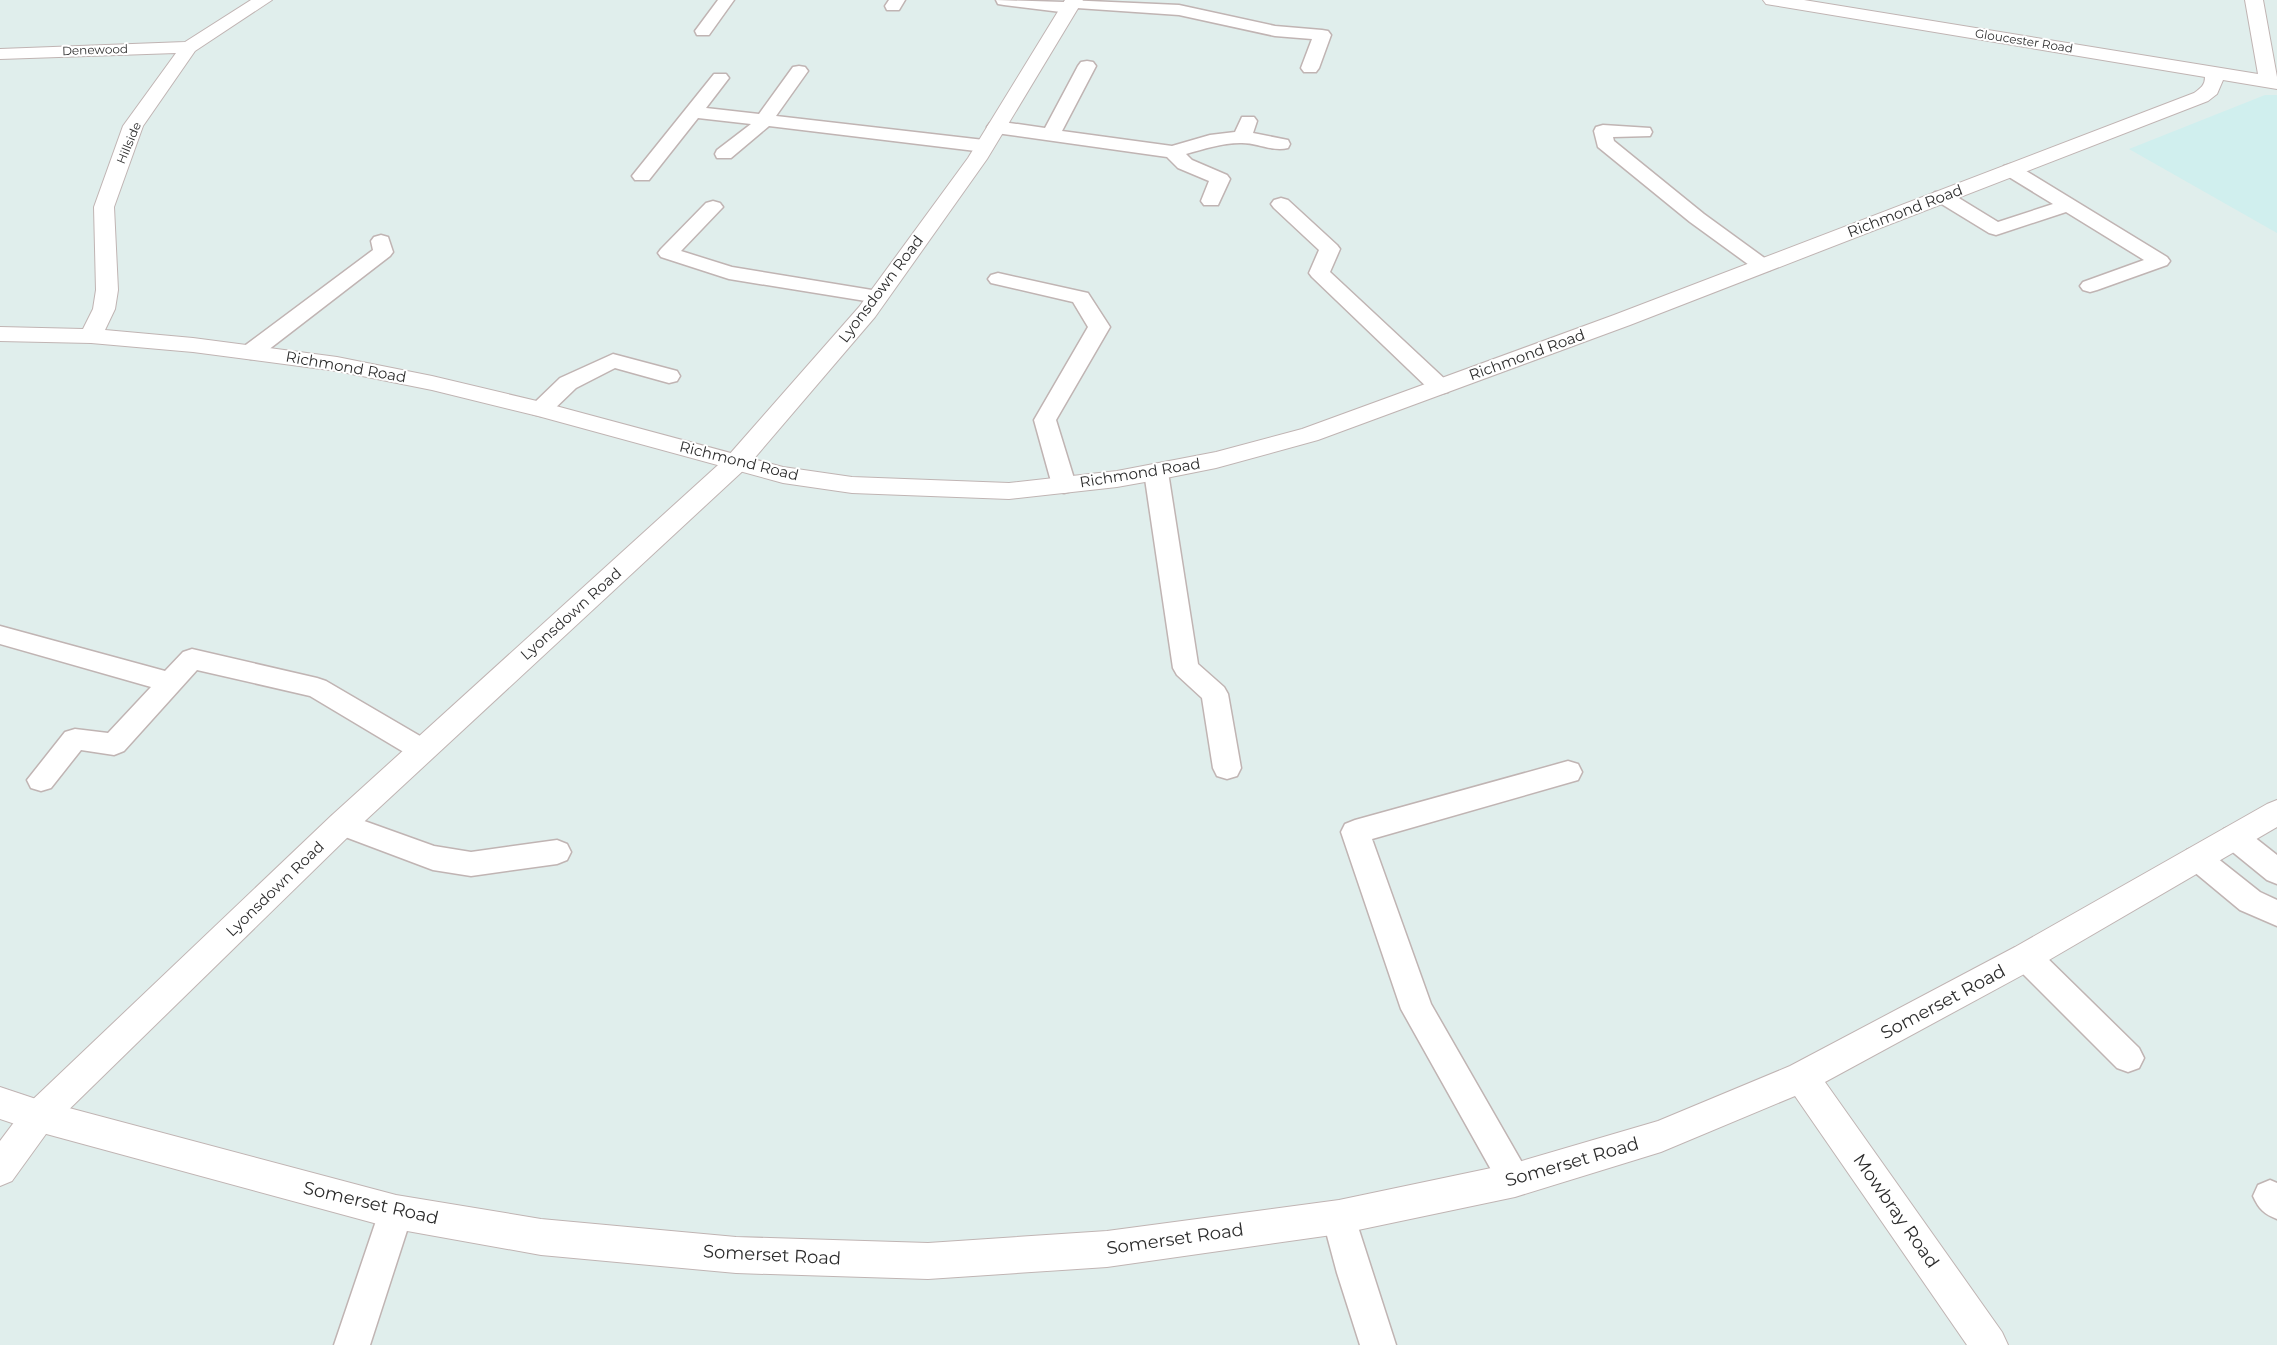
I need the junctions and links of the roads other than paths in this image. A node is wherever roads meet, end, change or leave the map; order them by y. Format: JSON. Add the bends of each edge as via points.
{"nodes":[{"id":1,"x":263,"y":0,"type":"edge"},
{"id":2,"x":726,"y":0,"type":"edge"},
{"id":3,"x":1004,"y":0,"type":"edge"},
{"id":4,"x":1772,"y":0,"type":"edge"},
{"id":5,"x":2254,"y":0,"type":"edge"},
{"id":6,"x":1072,"y":4,"type":"edge"},
{"id":7,"x":703,"y":31,"type":"dead end"},
{"id":8,"x":189,"y":47,"type":"junction"},
{"id":9,"x":0,"y":54,"type":"edge"},
{"id":10,"x":1087,"y":66,"type":"dead end"},
{"id":11,"x":1310,"y":68,"type":"dead end"},
{"id":12,"x":799,"y":71,"type":"dead end"},
{"id":13,"x":2214,"y":72,"type":"junction"},
{"id":14,"x":720,"y":78,"type":"dead end"},
{"id":15,"x":2272,"y":82,"type":"edge"},
{"id":16,"x":693,"y":112,"type":"junction"},
{"id":17,"x":763,"y":121,"type":"junction"},
{"id":18,"x":996,"y":127,"type":"junction"},
{"id":19,"x":1643,"y":132,"type":"dead end"},
{"id":20,"x":1051,"y":134,"type":"junction"},
{"id":21,"x":1281,"y":144,"type":"dead end"},
{"id":22,"x":984,"y":146,"type":"junction"},
{"id":23,"x":1173,"y":152,"type":"junction"},
{"id":24,"x":724,"y":154,"type":"dead end"},
{"id":25,"x":2011,"y":170,"type":"junction"},
{"id":26,"x":642,"y":176,"type":"dead end"},
{"id":27,"x":1942,"y":196,"type":"junction"},
{"id":28,"x":1211,"y":201,"type":"dead end"},
{"id":29,"x":1281,"y":204,"type":"dead end"},
{"id":30,"x":2069,"y":205,"type":"junction"},
{"id":31,"x":714,"y":207,"type":"dead end"},
{"id":32,"x":381,"y":241,"type":"dead end"},
{"id":33,"x":1763,"y":266,"type":"junction"},
{"id":34,"x":998,"y":279,"type":"dead end"},
{"id":35,"x":2090,"y":286,"type":"dead end"},
{"id":36,"x":878,"y":297,"type":"junction"},
{"id":37,"x":0,"y":334,"type":"edge"},
{"id":38,"x":91,"y":336,"type":"junction"},
{"id":39,"x":251,"y":352,"type":"junction"},
{"id":40,"x":669,"y":376,"type":"dead end"},
{"id":41,"x":1440,"y":388,"type":"junction"},
{"id":42,"x":541,"y":409,"type":"junction"},
{"id":43,"x":737,"y":462,"type":"junction"},
{"id":44,"x":1156,"y":472,"type":"junction"},
{"id":45,"x":1064,"y":485,"type":"junction"},
{"id":46,"x":0,"y":635,"type":"edge"},
{"id":47,"x":170,"y":682,"type":"junction"},
{"id":48,"x":422,"y":750,"type":"junction"},
{"id":49,"x":1226,"y":768,"type":"dead end"},
{"id":50,"x":1568,"y":772,"type":"dead end"},
{"id":51,"x":41,"y":780,"type":"dead end"},
{"id":52,"x":2277,"y":812,"type":"edge"},
{"id":53,"x":342,"y":824,"type":"junction"},
{"id":54,"x":2234,"y":837,"type":"junction"},
{"id":55,"x":557,"y":852,"type":"dead end"},
{"id":56,"x":2198,"y":858,"type":"junction"},
{"id":57,"x":2277,"y":872,"type":"edge"},
{"id":58,"x":2277,"y":913,"type":"edge"},
{"id":59,"x":2026,"y":957,"type":"junction"},
{"id":60,"x":2128,"y":1058,"type":"dead end"},
{"id":61,"x":1802,"y":1077,"type":"junction"},
{"id":62,"x":0,"y":1103,"type":"edge"},
{"id":63,"x":39,"y":1116,"type":"junction"},
{"id":64,"x":0,"y":1169,"type":"edge"},
{"id":65,"x":1514,"y":1180,"type":"junction"},
{"id":66,"x":396,"y":1212,"type":"junction"},
{"id":67,"x":1339,"y":1217,"type":"junction"},
{"id":68,"x":352,"y":1345,"type":"edge"},
{"id":69,"x":1378,"y":1345,"type":"edge"},
{"id":70,"x":1989,"y":1345,"type":"edge"}],
"edges":[{"from":1,"to":8,"type":"street","name":"Hillside"},
{"from":2,"to":7,"type":"lane"},
{"from":3,"to":6,"type":"lane"},
{"from":4,"to":13,"type":"street","name":"Gloucester Road"},
{"from":5,"to":15,"type":"street"},
{"from":6,"to":11,"type":"lane","via":[[1179,10],[1275,32],[1322,35]]},
{"from":6,"to":18,"type":"street","name":"Lyonsdown Road"},
{"from":8,"to":9,"type":"street","name":"Denewood"},
{"from":8,"to":38,"type":"street","name":"Hillside","via":[[133,126],[104,207],[107,290],[104,309]]},
{"from":10,"to":20,"type":"lane"},
{"from":12,"to":17,"type":"lane"},
{"from":13,"to":15,"type":"street","name":"Gloucester Road"},
{"from":13,"to":25,"type":"street","name":"Richmond Road","via":[[2215,84],[2201,97]]},
{"from":14,"to":16,"type":"lane"},
{"from":16,"to":17,"type":"lane"},
{"from":16,"to":26,"type":"lane"},
{"from":17,"to":22,"type":"lane"},
{"from":17,"to":24,"type":"lane"},
{"from":18,"to":20,"type":"lane"},
{"from":18,"to":22,"type":"street","name":"Lyonsdown Road"},
{"from":19,"to":33,"type":"lane","via":[[1603,131],[1605,143],[1696,218]]},
{"from":20,"to":23,"type":"lane"},
{"from":21,"to":23,"type":"lane","via":[[1245,129]]},
{"from":22,"to":36,"type":"street","name":"Lyonsdown Road"},
{"from":23,"to":28,"type":"lane","via":[[1185,164],[1220,178]]},
{"from":25,"to":27,"type":"street","name":"Richmond Road"},
{"from":25,"to":30,"type":"lane"},
{"from":27,"to":30,"type":"lane","via":[[1996,229]]},
{"from":27,"to":33,"type":"street","name":"Richmond Road"},
{"from":29,"to":41,"type":"lane","via":[[1330,250],[1319,273]]},
{"from":30,"to":35,"type":"lane","via":[[2160,261]]},
{"from":31,"to":36,"type":"lane","via":[[668,253],[729,273]]},
{"from":32,"to":39,"type":"lane","via":[[384,252]]},
{"from":33,"to":41,"type":"street","name":"Richmond Road"},
{"from":34,"to":45,"type":"lane","via":[[1081,297],[1099,327],[1045,420]]},
{"from":36,"to":43,"type":"street","name":"Lyonsdown Road"},
{"from":37,"to":38,"type":"street","name":"Richmond Road"},
{"from":38,"to":39,"type":"street","name":"Richmond Road"},
{"from":39,"to":42,"type":"street","name":"Richmond Road","via":[[337,364]]},
{"from":40,"to":42,"type":"lane","via":[[612,361],[568,382]]},
{"from":41,"to":44,"type":"street","name":"Richmond Road","via":[[1310,435]]},
{"from":42,"to":43,"type":"street","name":"Richmond Road"},
{"from":43,"to":45,"type":"street","name":"Richmond Road","via":[[783,475],[852,485],[1008,491]]},
{"from":43,"to":48,"type":"street","name":"Lyonsdown Road"},
{"from":44,"to":45,"type":"street","name":"Richmond Road"},
{"from":44,"to":49,"type":"lane","via":[[1186,668],[1215,694]]},
{"from":46,"to":47,"type":"lane"},
{"from":47,"to":48,"type":"lane","via":[[192,659],[317,688]]},
{"from":47,"to":51,"type":"lane","via":[[114,744],[75,739]]},
{"from":48,"to":53,"type":"street","name":"Lyonsdown Road"},
{"from":50,"to":65,"type":"lane","via":[[1355,832],[1417,1009]]},
{"from":52,"to":54,"type":"street","name":"Somerset Road"},
{"from":53,"to":55,"type":"lane","via":[[433,858],[471,864]]},
{"from":53,"to":63,"type":"street","name":"Lyonsdown Road"},
{"from":54,"to":56,"type":"street","name":"Somerset Road"},
{"from":54,"to":57,"type":"lane"},
{"from":56,"to":58,"type":"lane","via":[[2250,901]]},
{"from":56,"to":59,"type":"street","name":"Somerset Road"},
{"from":59,"to":60,"type":"lane"},
{"from":59,"to":61,"type":"street","name":"Somerset Road"},
{"from":61,"to":65,"type":"street","name":"Somerset Road","via":[[1660,1136]]},
{"from":61,"to":70,"type":"street","name":"Mowbray Road"},
{"from":62,"to":63,"type":"street","name":"Somerset Road"},
{"from":63,"to":64,"type":"street","name":"Lyonsdown Road"},
{"from":63,"to":66,"type":"street","name":"Somerset Road"},
{"from":65,"to":67,"type":"street","name":"Somerset Road"},
{"from":66,"to":67,"type":"street","name":"Somerset Road","via":[[541,1237],[727,1255],[928,1261],[1107,1249]]},
{"from":66,"to":68,"type":"lane"},
{"from":67,"to":69,"type":"lane"}]}
